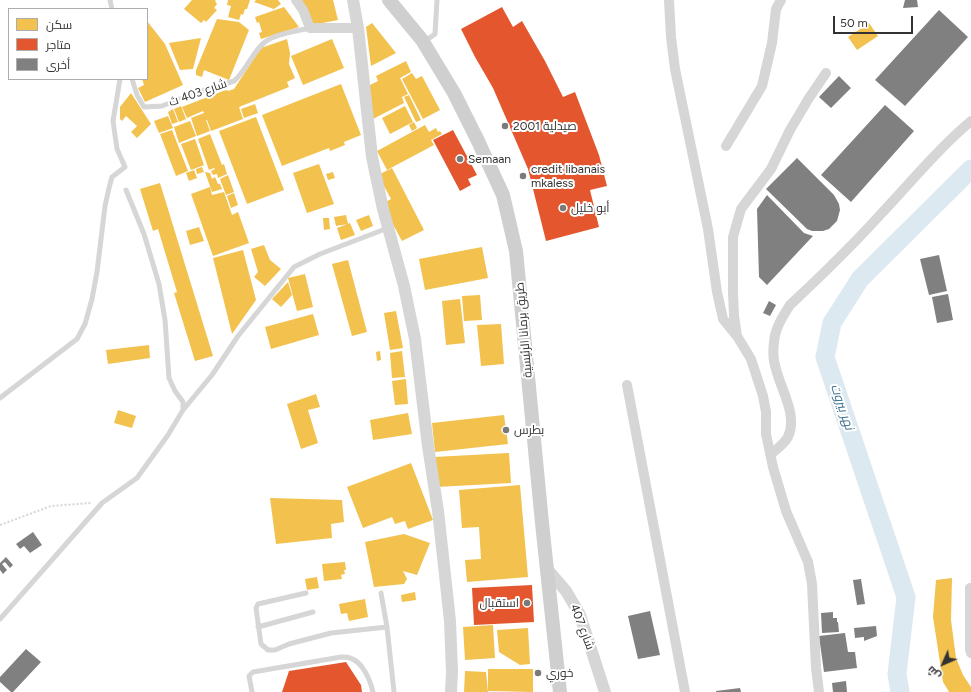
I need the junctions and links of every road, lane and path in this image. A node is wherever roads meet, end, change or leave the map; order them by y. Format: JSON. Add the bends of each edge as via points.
{"nodes":[{"id":1,"x":296,"y":0,"type":"edge"},
{"id":2,"x":353,"y":0,"type":"edge"},
{"id":3,"x":389,"y":0,"type":"edge"},
{"id":4,"x":437,"y":0,"type":"edge"},
{"id":5,"x":669,"y":0,"type":"edge"},
{"id":6,"x":781,"y":0,"type":"edge"},
{"id":7,"x":310,"y":28,"type":"junction"},
{"id":8,"x":358,"y":28,"type":"junction"},
{"id":9,"x":423,"y":43,"type":"junction"},
{"id":10,"x":826,"y":73,"type":"dead end"},
{"id":11,"x":120,"y":80,"type":"edge"},
{"id":12,"x":132,"y":80,"type":"edge"},
{"id":13,"x":971,"y":121,"type":"edge"},
{"id":14,"x":726,"y":146,"type":"dead end"},
{"id":15,"x":126,"y":190,"type":"dead end"},
{"id":16,"x":388,"y":228,"type":"junction"},
{"id":17,"x":737,"y":336,"type":"junction"},
{"id":18,"x":627,"y":385,"type":"dead end"},
{"id":19,"x":0,"y":398,"type":"edge"},
{"id":20,"x":183,"y":410,"type":"junction"},
{"id":21,"x":771,"y":454,"type":"junction"},
{"id":22,"x":102,"y":503,"type":"junction"},
{"id":23,"x":0,"y":525,"type":"edge"},
{"id":24,"x":546,"y":569,"type":"junction"},
{"id":25,"x":970,"y":588,"type":"dead end"},
{"id":26,"x":306,"y":593,"type":"dead end"},
{"id":27,"x":381,"y":593,"type":"dead end"},
{"id":28,"x":313,"y":612,"type":"dead end"},
{"id":29,"x":0,"y":619,"type":"edge"},
{"id":30,"x":258,"y":627,"type":"junction"},
{"id":31,"x":387,"y":627,"type":"junction"},
{"id":32,"x":971,"y":653,"type":"edge"},
{"id":33,"x":252,"y":692,"type":"edge"},
{"id":34,"x":373,"y":692,"type":"edge"},
{"id":35,"x":394,"y":692,"type":"edge"},
{"id":36,"x":451,"y":692,"type":"edge"},
{"id":37,"x":560,"y":692,"type":"edge"},
{"id":38,"x":605,"y":692,"type":"edge"},
{"id":39,"x":685,"y":692,"type":"edge"},
{"id":40,"x":819,"y":692,"type":"edge"}],
"edges":[{"from":1,"to":7,"type":"street"},
{"from":2,"to":8,"type":"street"},
{"from":3,"to":9,"type":"main road","name":"طريق برمانا الرئيسية"},
{"from":4,"to":9,"type":"lane","via":[[435,34]]},
{"from":5,"to":17,"type":"street","via":[[675,69],[708,229],[717,292],[723,319]]},
{"from":6,"to":14,"type":"street","via":[[776,9],[772,43],[762,86]]},
{"from":7,"to":8,"type":"street","name":"شارع 403 ث"},
{"from":7,"to":12,"type":"lane","name":"شارع 403 ث","via":[[267,40],[234,81],[162,106],[144,107]]},
{"from":8,"to":16,"type":"street","via":[[372,157]]},
{"from":9,"to":24,"type":"main road","name":"طريق برمانا الرئيسية","via":[[454,93],[484,154],[502,195],[516,252]]},
{"from":10,"to":17,"type":"street","via":[[808,98],[771,170],[741,209],[733,237],[733,298]]},
{"from":11,"to":19,"type":"lane","via":[[113,121],[117,149],[125,167],[112,178],[108,188],[97,272],[85,324],[77,338]]},
{"from":13,"to":21,"type":"street","via":[[918,172],[857,241],[790,305],[783,316],[775,333],[774,355],[775,368],[789,409],[791,426],[787,438]]},
{"from":15,"to":20,"type":"lane","via":[[144,234],[159,284],[165,320],[169,378],[183,402]]},
{"from":16,"to":20,"type":"lane","via":[[320,254],[294,267]]},
{"from":16,"to":36,"type":"street","via":[[415,339],[450,622]]},
{"from":17,"to":21,"type":"street","via":[[749,354],[763,396],[766,434]]},
{"from":18,"to":39,"type":"street"},
{"from":20,"to":22,"type":"lane","via":[[137,478]]},
{"from":21,"to":40,"type":"street","via":[[786,511],[808,562]]},
{"from":22,"to":23,"type":"path","via":[[51,506]]},
{"from":22,"to":29,"type":"lane"},
{"from":24,"to":37,"type":"main road","name":"طريق برمانا الرئيسية"},
{"from":24,"to":38,"type":"street","name":"شارع 407","via":[[566,591],[580,615]]},
{"from":25,"to":32,"type":"street"},
{"from":26,"to":30,"type":"lane","via":[[258,604]]},
{"from":27,"to":31,"type":"lane"},
{"from":28,"to":30,"type":"lane"},
{"from":30,"to":31,"type":"lane","via":[[260,644],[268,650],[275,650],[331,633]]},
{"from":31,"to":35,"type":"lane"},
{"from":33,"to":34,"type":"lane","via":[[249,676],[253,672],[350,657],[364,671]]}]}
